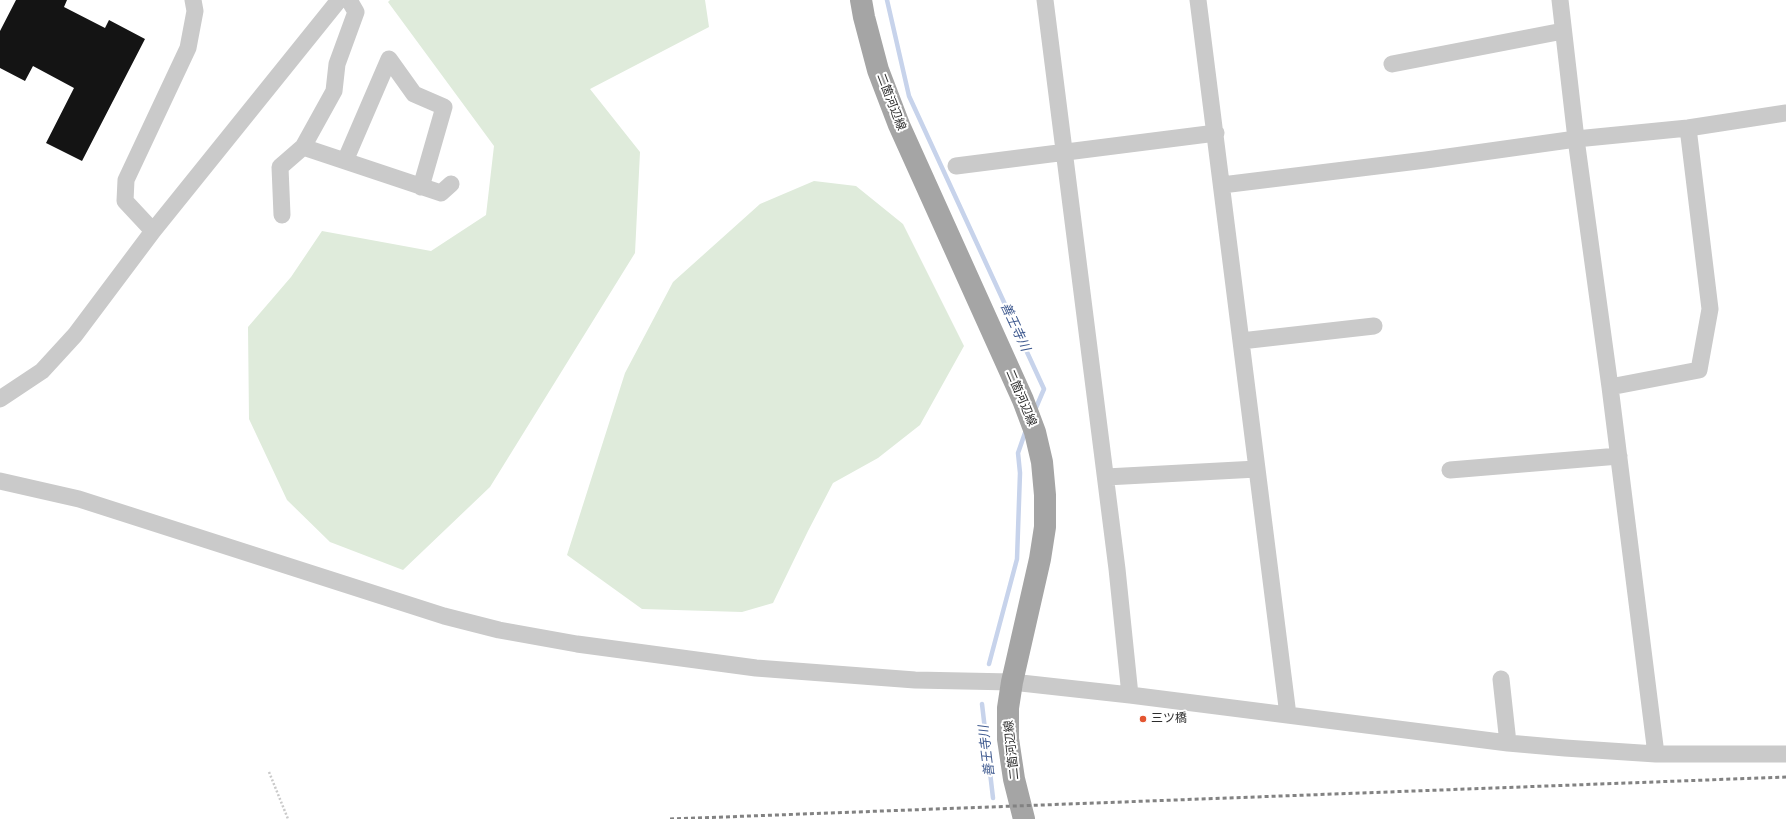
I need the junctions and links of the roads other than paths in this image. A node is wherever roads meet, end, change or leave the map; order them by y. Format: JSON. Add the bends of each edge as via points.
{"nodes":[{"id":1,"x":193,"y":0,"type":"edge"},
{"id":2,"x":339,"y":0,"type":"edge"},
{"id":3,"x":349,"y":0,"type":"edge"},
{"id":4,"x":861,"y":0,"type":"edge"},
{"id":5,"x":1045,"y":0,"type":"edge"},
{"id":6,"x":1198,"y":0,"type":"edge"},
{"id":7,"x":1560,"y":0,"type":"edge"},
{"id":8,"x":1564,"y":31,"type":"junction"},
{"id":9,"x":1392,"y":64,"type":"dead end"},
{"id":10,"x":1786,"y":113,"type":"edge"},
{"id":11,"x":1688,"y":128,"type":"junction"},
{"id":12,"x":1216,"y":133,"type":"junction"},
{"id":13,"x":1576,"y":139,"type":"junction"},
{"id":14,"x":303,"y":148,"type":"junction"},
{"id":15,"x":1065,"y":152,"type":"junction"},
{"id":16,"x":345,"y":161,"type":"junction"},
{"id":17,"x":956,"y":166,"type":"dead end"},
{"id":18,"x":451,"y":184,"type":"dead end"},
{"id":19,"x":1222,"y":184,"type":"junction"},
{"id":20,"x":421,"y":187,"type":"junction"},
{"id":21,"x":282,"y":215,"type":"dead end"},
{"id":22,"x":154,"y":231,"type":"junction"},
{"id":23,"x":1374,"y":326,"type":"dead end"},
{"id":24,"x":1241,"y":341,"type":"junction"},
{"id":25,"x":1610,"y":387,"type":"junction"},
{"id":26,"x":0,"y":399,"type":"edge"},
{"id":27,"x":1619,"y":456,"type":"junction"},
{"id":28,"x":1257,"y":469,"type":"junction"},
{"id":29,"x":1450,"y":470,"type":"dead end"},
{"id":30,"x":1106,"y":477,"type":"junction"},
{"id":31,"x":0,"y":482,"type":"edge"},
{"id":32,"x":1501,"y":679,"type":"dead end"},
{"id":33,"x":1012,"y":682,"type":"junction"},
{"id":34,"x":1130,"y":695,"type":"junction"},
{"id":35,"x":1288,"y":715,"type":"junction"},
{"id":36,"x":1508,"y":743,"type":"junction"},
{"id":37,"x":1656,"y":754,"type":"junction"},
{"id":38,"x":1786,"y":754,"type":"edge"},
{"id":39,"x":1024,"y":819,"type":"edge"}],
"edges":[{"from":1,"to":22,"type":"street","via":[[195,11],[188,48],[126,180],[125,201]]},
{"from":2,"to":22,"type":"street"},
{"from":3,"to":14,"type":"street","via":[[356,12],[338,64],[334,91]]},
{"from":4,"to":33,"type":"main road","name":"二箇河辺線","via":[[878,70],[899,125],[1023,400],[1035,432],[1042,462],[1045,527]]},
{"from":5,"to":15,"type":"street"},
{"from":6,"to":12,"type":"street"},
{"from":7,"to":8,"type":"street"},
{"from":8,"to":9,"type":"street"},
{"from":8,"to":13,"type":"street"},
{"from":10,"to":11,"type":"street"},
{"from":11,"to":13,"type":"street"},
{"from":11,"to":25,"type":"street","via":[[1710,309],[1699,370]]},
{"from":12,"to":15,"type":"street"},
{"from":12,"to":19,"type":"street"},
{"from":13,"to":19,"type":"street"},
{"from":13,"to":25,"type":"street"},
{"from":14,"to":16,"type":"street"},
{"from":14,"to":21,"type":"street","via":[[280,167]]},
{"from":15,"to":17,"type":"street"},
{"from":15,"to":30,"type":"street"},
{"from":16,"to":20,"type":"street"},
{"from":16,"to":20,"type":"street","via":[[389,59],[414,94],[444,107]]},
{"from":18,"to":20,"type":"street","via":[[441,193]]},
{"from":19,"to":24,"type":"street"},
{"from":22,"to":26,"type":"street","via":[[75,335],[42,371]]},
{"from":23,"to":24,"type":"street"},
{"from":24,"to":28,"type":"street"},
{"from":25,"to":27,"type":"street"},
{"from":27,"to":29,"type":"street"},
{"from":27,"to":37,"type":"street"},
{"from":28,"to":30,"type":"street"},
{"from":28,"to":35,"type":"street"},
{"from":30,"to":34,"type":"street"},
{"from":31,"to":33,"type":"street","via":[[79,499],[444,616],[499,630],[577,644],[756,668],[915,680]]},
{"from":32,"to":36,"type":"street"},
{"from":33,"to":34,"type":"street"},
{"from":33,"to":39,"type":"main road","name":"二箇河辺線","via":[[1008,708],[1008,738],[1014,779]]},
{"from":34,"to":35,"type":"street"},
{"from":35,"to":36,"type":"street"},
{"from":36,"to":37,"type":"street"},
{"from":37,"to":38,"type":"street"}]}
